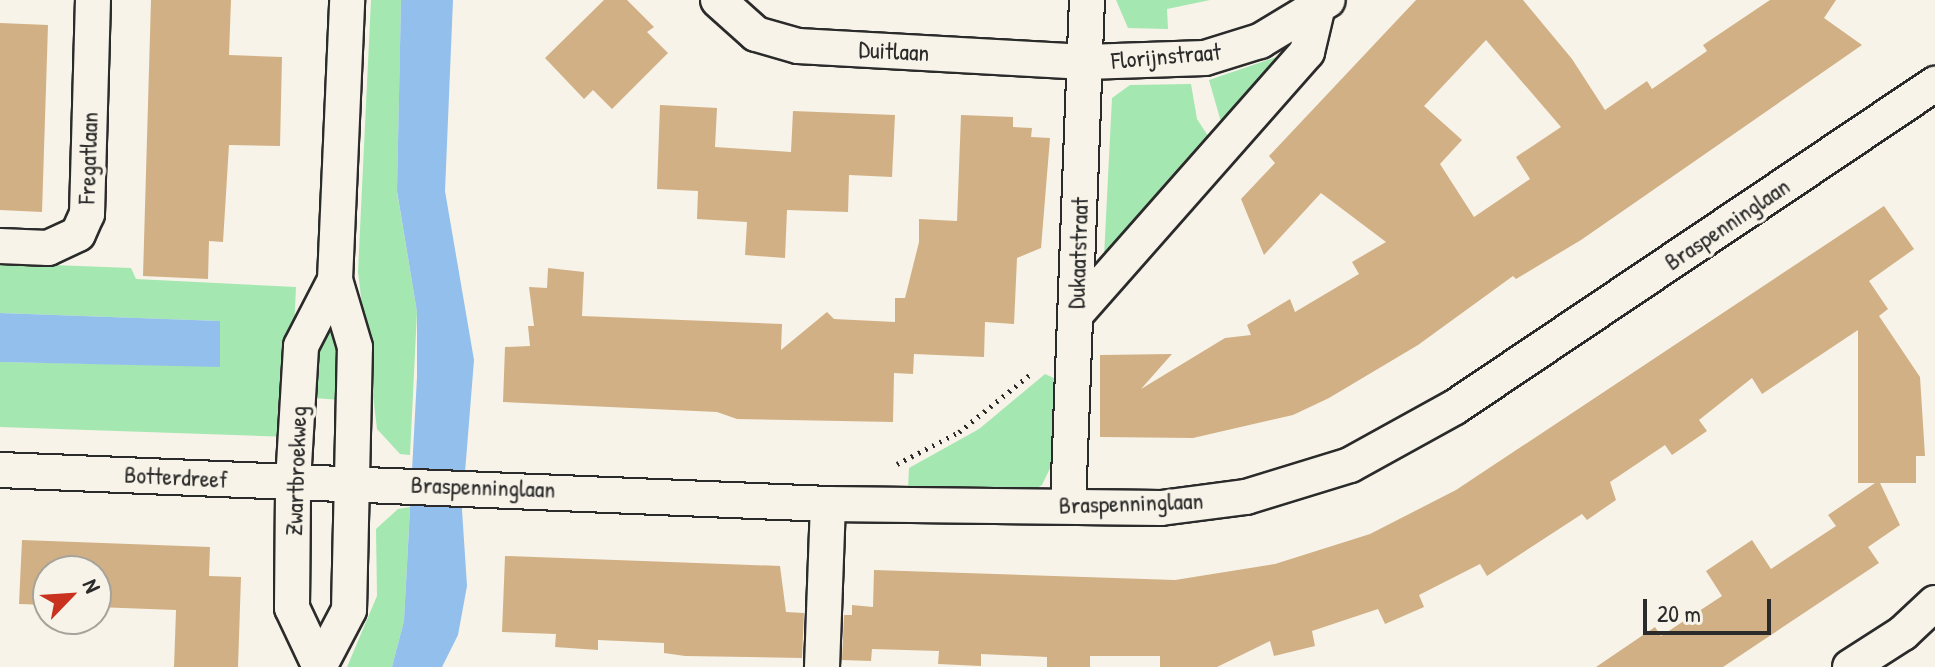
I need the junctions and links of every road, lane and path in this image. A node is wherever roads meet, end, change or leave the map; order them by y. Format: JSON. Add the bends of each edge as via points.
{"nodes":[{"id":1,"x":93,"y":0,"type":"edge"},
{"id":2,"x":347,"y":0,"type":"edge"},
{"id":3,"x":718,"y":0,"type":"edge"},
{"id":4,"x":1087,"y":0,"type":"edge"},
{"id":5,"x":1323,"y":5,"type":"edge"},
{"id":6,"x":1086,"y":62,"type":"junction"},
{"id":7,"x":1935,"y":84,"type":"edge"},
{"id":8,"x":0,"y":246,"type":"edge"},
{"id":9,"x":335,"y":280,"type":"junction"},
{"id":10,"x":1075,"y":315,"type":"junction"},
{"id":11,"x":1039,"y":366,"type":"dead end"},
{"id":12,"x":885,"y":468,"type":"dead end"},
{"id":13,"x":0,"y":470,"type":"edge"},
{"id":14,"x":293,"y":482,"type":"junction"},
{"id":15,"x":352,"y":485,"type":"junction"},
{"id":16,"x":828,"y":504,"type":"junction"},
{"id":17,"x":1068,"y":505,"type":"junction"},
{"id":18,"x":1935,"y":603,"type":"edge"},
{"id":19,"x":319,"y":666,"type":"edge"},
{"id":20,"x":822,"y":667,"type":"edge"},
{"id":21,"x":1850,"y":667,"type":"edge"}],
"edges":[{"from":1,"to":8,"type":"street","name":"Fregatlaan","via":[[87,214],[78,234],[48,248]]},
{"from":2,"to":9,"type":"street","name":"Zwartbroekweg"},
{"from":3,"to":6,"type":"street","name":"Duitlaan","via":[[756,34],[798,46]]},
{"from":4,"to":6,"type":"street","name":"Dukaatstraat"},
{"from":5,"to":6,"type":"street","name":"Florijnstraat","via":[[1260,41],[1205,58]]},
{"from":5,"to":10,"type":"street","via":[[1307,52]]},
{"from":6,"to":10,"type":"street","name":"Dukaatstraat"},
{"from":7,"to":17,"type":"street","name":"Braspenninglaan","via":[[1455,407],[1350,465],[1246,497],[1161,508]]},
{"from":9,"to":14,"type":"street","name":"Zwartbroekweg","via":[[301,346]]},
{"from":9,"to":15,"type":"street","name":"Zwartbroekweg","via":[[355,347]]},
{"from":10,"to":17,"type":"street","name":"Dukaatstraat"},
{"from":11,"to":12,"type":"path","via":[[959,432]]},
{"from":13,"to":14,"type":"street","name":"Botterdreef"},
{"from":14,"to":15,"type":"street","name":"Botterdreef"},
{"from":14,"to":19,"type":"street","name":"Zwartbroekweg","via":[[292,608]]},
{"from":15,"to":16,"type":"street","name":"Braspenninglaan","via":[[466,485]]},
{"from":15,"to":19,"type":"street","name":"Zwartbroekweg","via":[[349,610]]},
{"from":16,"to":17,"type":"street","name":"Braspenninglaan"},
{"from":16,"to":20,"type":"street"},
{"from":18,"to":21,"type":"street","via":[[1903,633]]}]}
